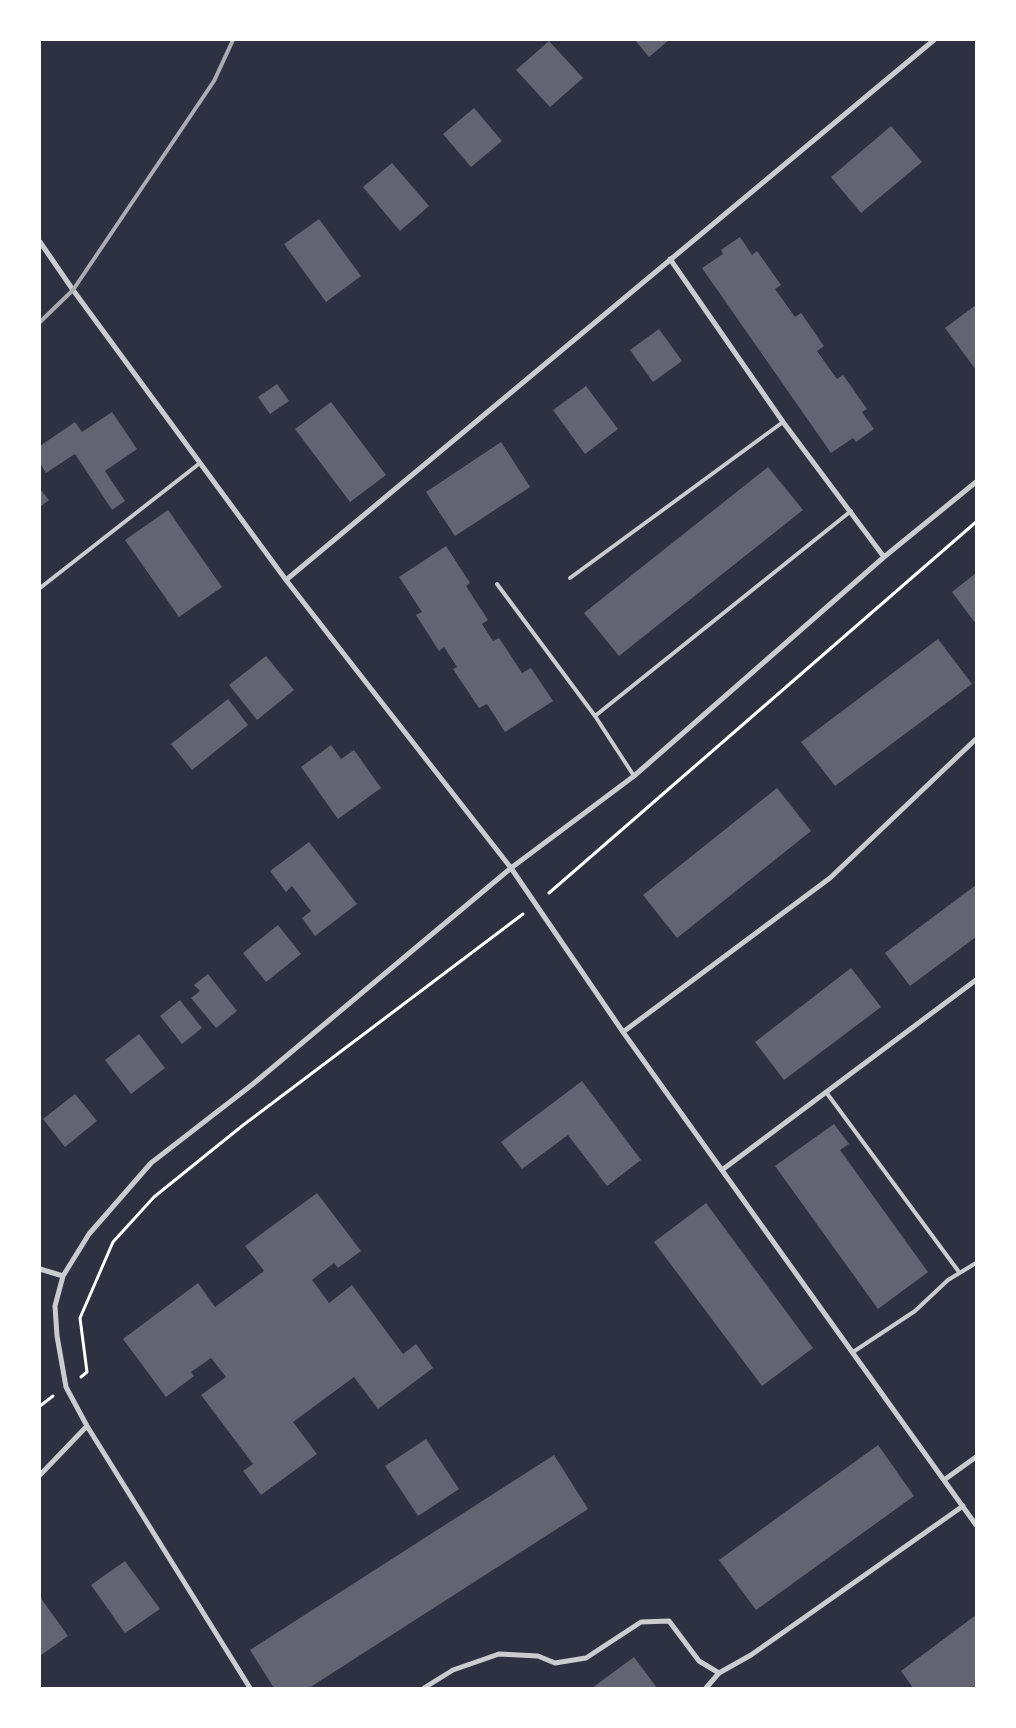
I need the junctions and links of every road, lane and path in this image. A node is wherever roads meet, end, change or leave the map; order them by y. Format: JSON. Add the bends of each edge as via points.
{"nodes":[{"id":1,"x":934,"y":40,"type":"edge"},
{"id":2,"x":40,"y":242,"type":"edge"},
{"id":3,"x":670,"y":259,"type":"junction"},
{"id":4,"x":784,"y":422,"type":"junction"},
{"id":5,"x":200,"y":463,"type":"junction"},
{"id":6,"x":976,"y":482,"type":"edge"},
{"id":7,"x":851,"y":511,"type":"junction"},
{"id":8,"x":976,"y":522,"type":"edge"},
{"id":9,"x":884,"y":557,"type":"junction"},
{"id":10,"x":570,"y":578,"type":"dead end"},
{"id":11,"x":286,"y":580,"type":"junction"},
{"id":12,"x":497,"y":584,"type":"dead end"},
{"id":13,"x":40,"y":588,"type":"edge"},
{"id":14,"x":594,"y":716,"type":"junction"},
{"id":15,"x":976,"y":739,"type":"edge"},
{"id":16,"x":634,"y":776,"type":"junction"},
{"id":17,"x":511,"y":868,"type":"junction"},
{"id":18,"x":536,"y":904,"type":"junction"},
{"id":19,"x":976,"y":980,"type":"edge"},
{"id":20,"x":623,"y":1032,"type":"junction"},
{"id":21,"x":826,"y":1092,"type":"junction"},
{"id":22,"x":722,"y":1170,"type":"junction"},
{"id":23,"x":976,"y":1263,"type":"edge"},
{"id":24,"x":40,"y":1269,"type":"edge"},
{"id":25,"x":959,"y":1272,"type":"junction"},
{"id":26,"x":63,"y":1276,"type":"junction"},
{"id":27,"x":853,"y":1352,"type":"junction"},
{"id":28,"x":66,"y":1387,"type":"junction"},
{"id":29,"x":40,"y":1406,"type":"edge"},
{"id":30,"x":87,"y":1426,"type":"junction"},
{"id":31,"x":976,"y":1457,"type":"edge"},
{"id":32,"x":40,"y":1475,"type":"edge"},
{"id":33,"x":944,"y":1480,"type":"junction"},
{"id":34,"x":963,"y":1506,"type":"junction"},
{"id":35,"x":976,"y":1525,"type":"edge"},
{"id":36,"x":719,"y":1672,"type":"junction"},
{"id":37,"x":250,"y":1688,"type":"edge"},
{"id":38,"x":424,"y":1688,"type":"edge"},
{"id":39,"x":706,"y":1688,"type":"edge"}],
"edges":[{"from":1,"to":3,"type":"street"},
{"from":2,"to":5,"type":"street"},
{"from":3,"to":4,"type":"street"},
{"from":3,"to":11,"type":"street"},
{"from":4,"to":7,"type":"street"},
{"from":4,"to":10,"type":"lane"},
{"from":5,"to":11,"type":"street"},
{"from":5,"to":13,"type":"lane"},
{"from":6,"to":9,"type":"street"},
{"from":7,"to":9,"type":"street"},
{"from":7,"to":14,"type":"lane"},
{"from":8,"to":18,"type":"path"},
{"from":9,"to":16,"type":"street"},
{"from":11,"to":17,"type":"street"},
{"from":12,"to":14,"type":"lane"},
{"from":14,"to":16,"type":"lane"},
{"from":15,"to":20,"type":"street","via":[[830,878]]},
{"from":16,"to":17,"type":"street"},
{"from":17,"to":18,"type":"street"},
{"from":17,"to":26,"type":"street","via":[[253,1084],[151,1163],[89,1234]]},
{"from":18,"to":20,"type":"street"},
{"from":18,"to":28,"type":"path","via":[[242,1126],[154,1197],[113,1242],[80,1318],[88,1372]]},
{"from":19,"to":21,"type":"street"},
{"from":20,"to":22,"type":"street"},
{"from":21,"to":22,"type":"street"},
{"from":21,"to":25,"type":"lane"},
{"from":22,"to":27,"type":"street"},
{"from":23,"to":25,"type":"lane"},
{"from":24,"to":26,"type":"street"},
{"from":25,"to":27,"type":"lane","via":[[915,1311]]},
{"from":26,"to":28,"type":"street","via":[[55,1306]]},
{"from":27,"to":33,"type":"street"},
{"from":28,"to":29,"type":"path"},
{"from":28,"to":30,"type":"street"},
{"from":30,"to":32,"type":"street"},
{"from":30,"to":37,"type":"street"},
{"from":31,"to":33,"type":"street"},
{"from":33,"to":34,"type":"street"},
{"from":34,"to":35,"type":"street"},
{"from":34,"to":36,"type":"street","via":[[751,1655]]},
{"from":36,"to":38,"type":"street","via":[[699,1661],[668,1621],[640,1622],[586,1658],[555,1663],[538,1656],[499,1654],[453,1670]]},
{"from":36,"to":39,"type":"street"}]}
